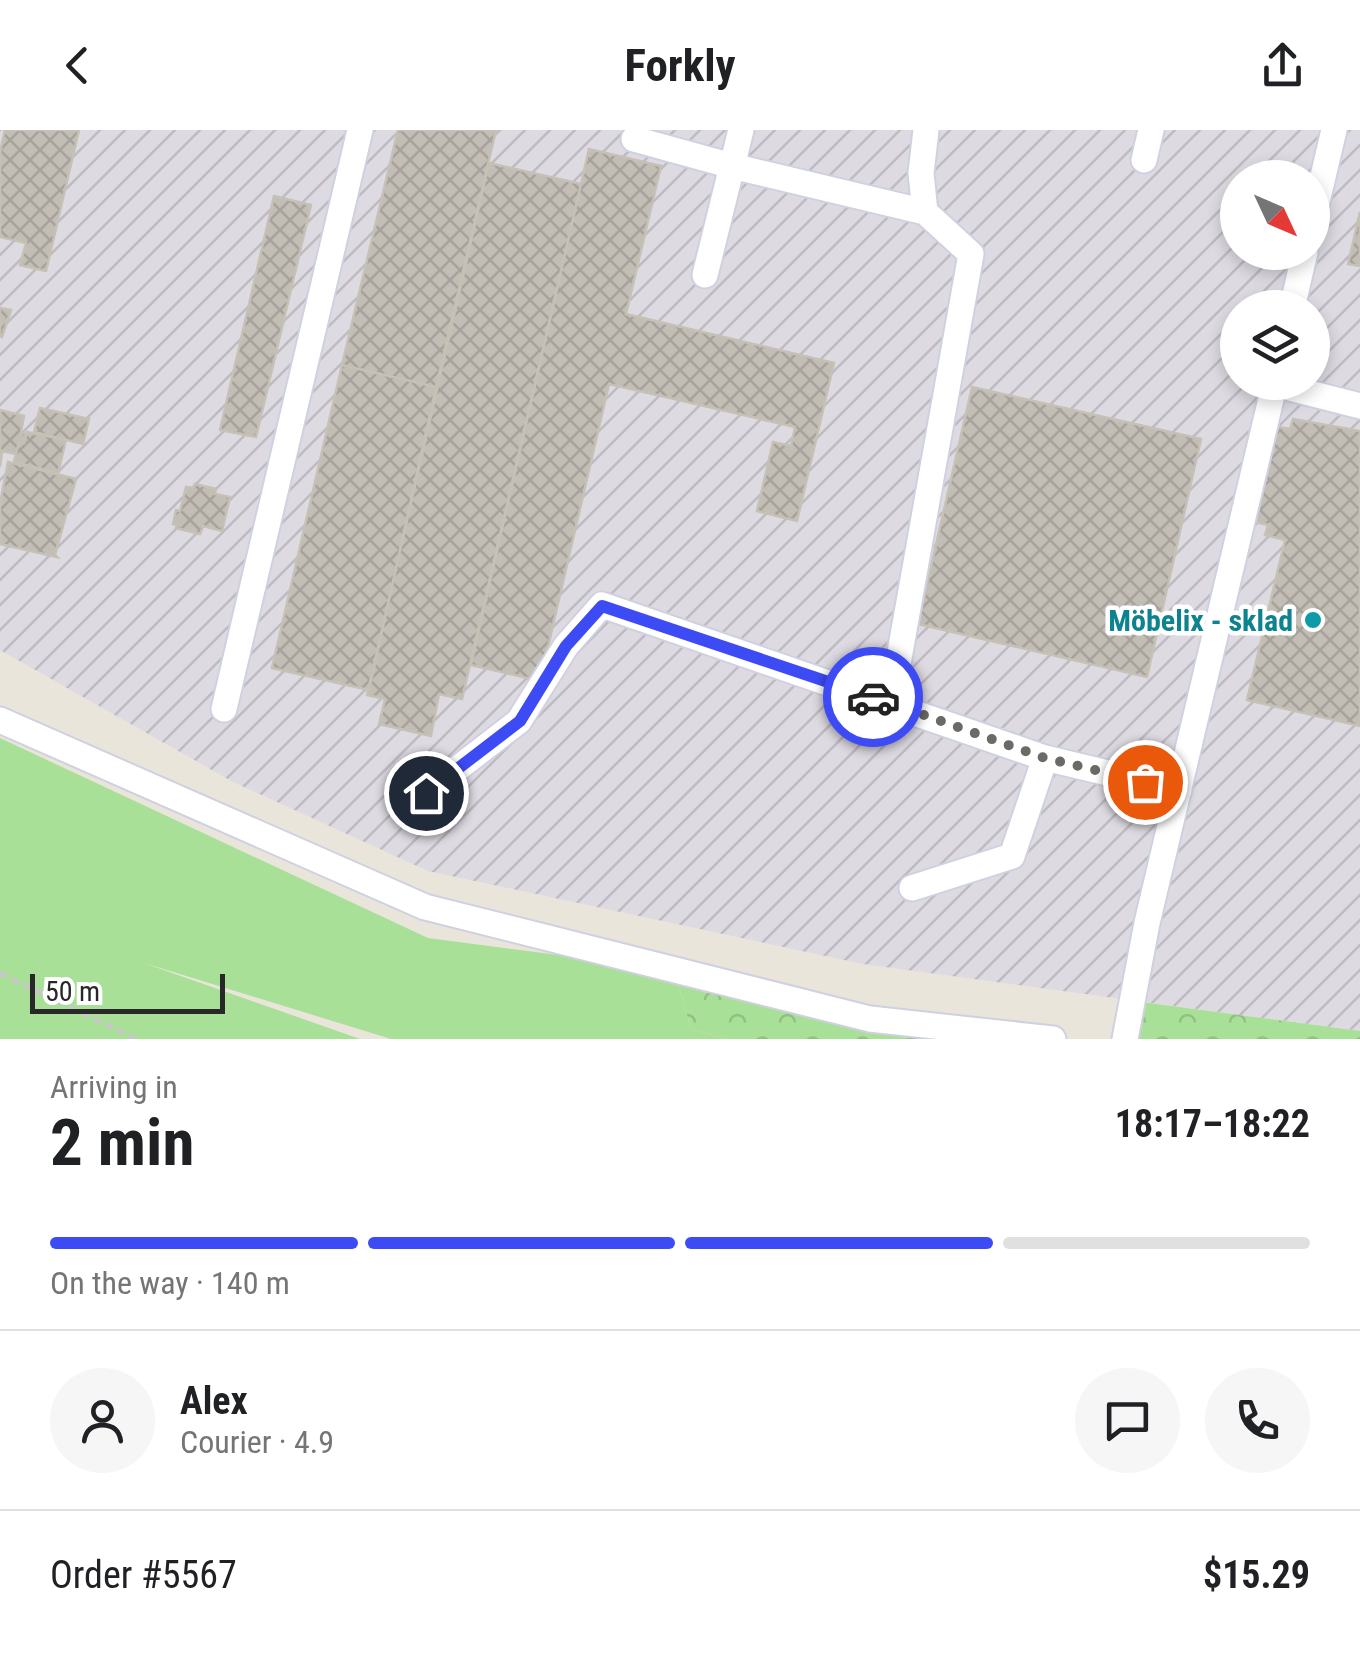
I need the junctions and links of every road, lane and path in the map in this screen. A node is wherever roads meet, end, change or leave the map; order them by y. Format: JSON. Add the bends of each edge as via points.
{"nodes":[{"id":1,"x":360,"y":130,"type":"edge"},
{"id":2,"x":741,"y":130,"type":"edge"},
{"id":3,"x":926,"y":130,"type":"edge"},
{"id":4,"x":1150,"y":130,"type":"edge"},
{"id":5,"x":1334,"y":130,"type":"edge"},
{"id":6,"x":634,"y":139,"type":"dead end"},
{"id":7,"x":1144,"y":160,"type":"dead end"},
{"id":8,"x":1327,"y":160,"type":"edge"},
{"id":9,"x":732,"y":166,"type":"junction"},
{"id":10,"x":925,"y":212,"type":"junction"},
{"id":11,"x":705,"y":276,"type":"dead end"},
{"id":12,"x":1330,"y":398,"type":"edge"},
{"id":13,"x":1270,"y":400,"type":"edge"},
{"id":14,"x":1360,"y":406,"type":"edge"},
{"id":15,"x":890,"y":702,"type":"junction"},
{"id":16,"x":224,"y":709,"type":"dead end"},
{"id":17,"x":0,"y":720,"type":"edge"},
{"id":18,"x":1045,"y":758,"type":"junction"},
{"id":19,"x":1178,"y":790,"type":"junction"},
{"id":20,"x":426,"y":793,"type":"dead end"},
{"id":21,"x":912,"y":888,"type":"dead end"},
{"id":22,"x":0,"y":973,"type":"edge"},
{"id":23,"x":136,"y":1039,"type":"edge"},
{"id":24,"x":1052,"y":1039,"type":"edge"},
{"id":25,"x":1125,"y":1039,"type":"edge"}],
"edges":[{"from":1,"to":16,"type":"street"},
{"from":2,"to":9,"type":"street"},
{"from":3,"to":10,"type":"street"},
{"from":4,"to":7,"type":"street"},
{"from":5,"to":8,"type":"street"},
{"from":6,"to":9,"type":"street"},
{"from":9,"to":10,"type":"street"},
{"from":9,"to":11,"type":"street"},
{"from":10,"to":15,"type":"street","via":[[971,254]]},
{"from":12,"to":14,"type":"street"},
{"from":13,"to":19,"type":"street"},
{"from":15,"to":18,"type":"street"},
{"from":15,"to":20,"type":"street","via":[[602,606],[566,646],[520,721]]},
{"from":17,"to":24,"type":"street","via":[[425,907],[870,1019]]},
{"from":18,"to":19,"type":"street"},
{"from":18,"to":21,"type":"street","via":[[1012,856]]},
{"from":19,"to":25,"type":"street"},
{"from":22,"to":23,"type":"path"}]}
